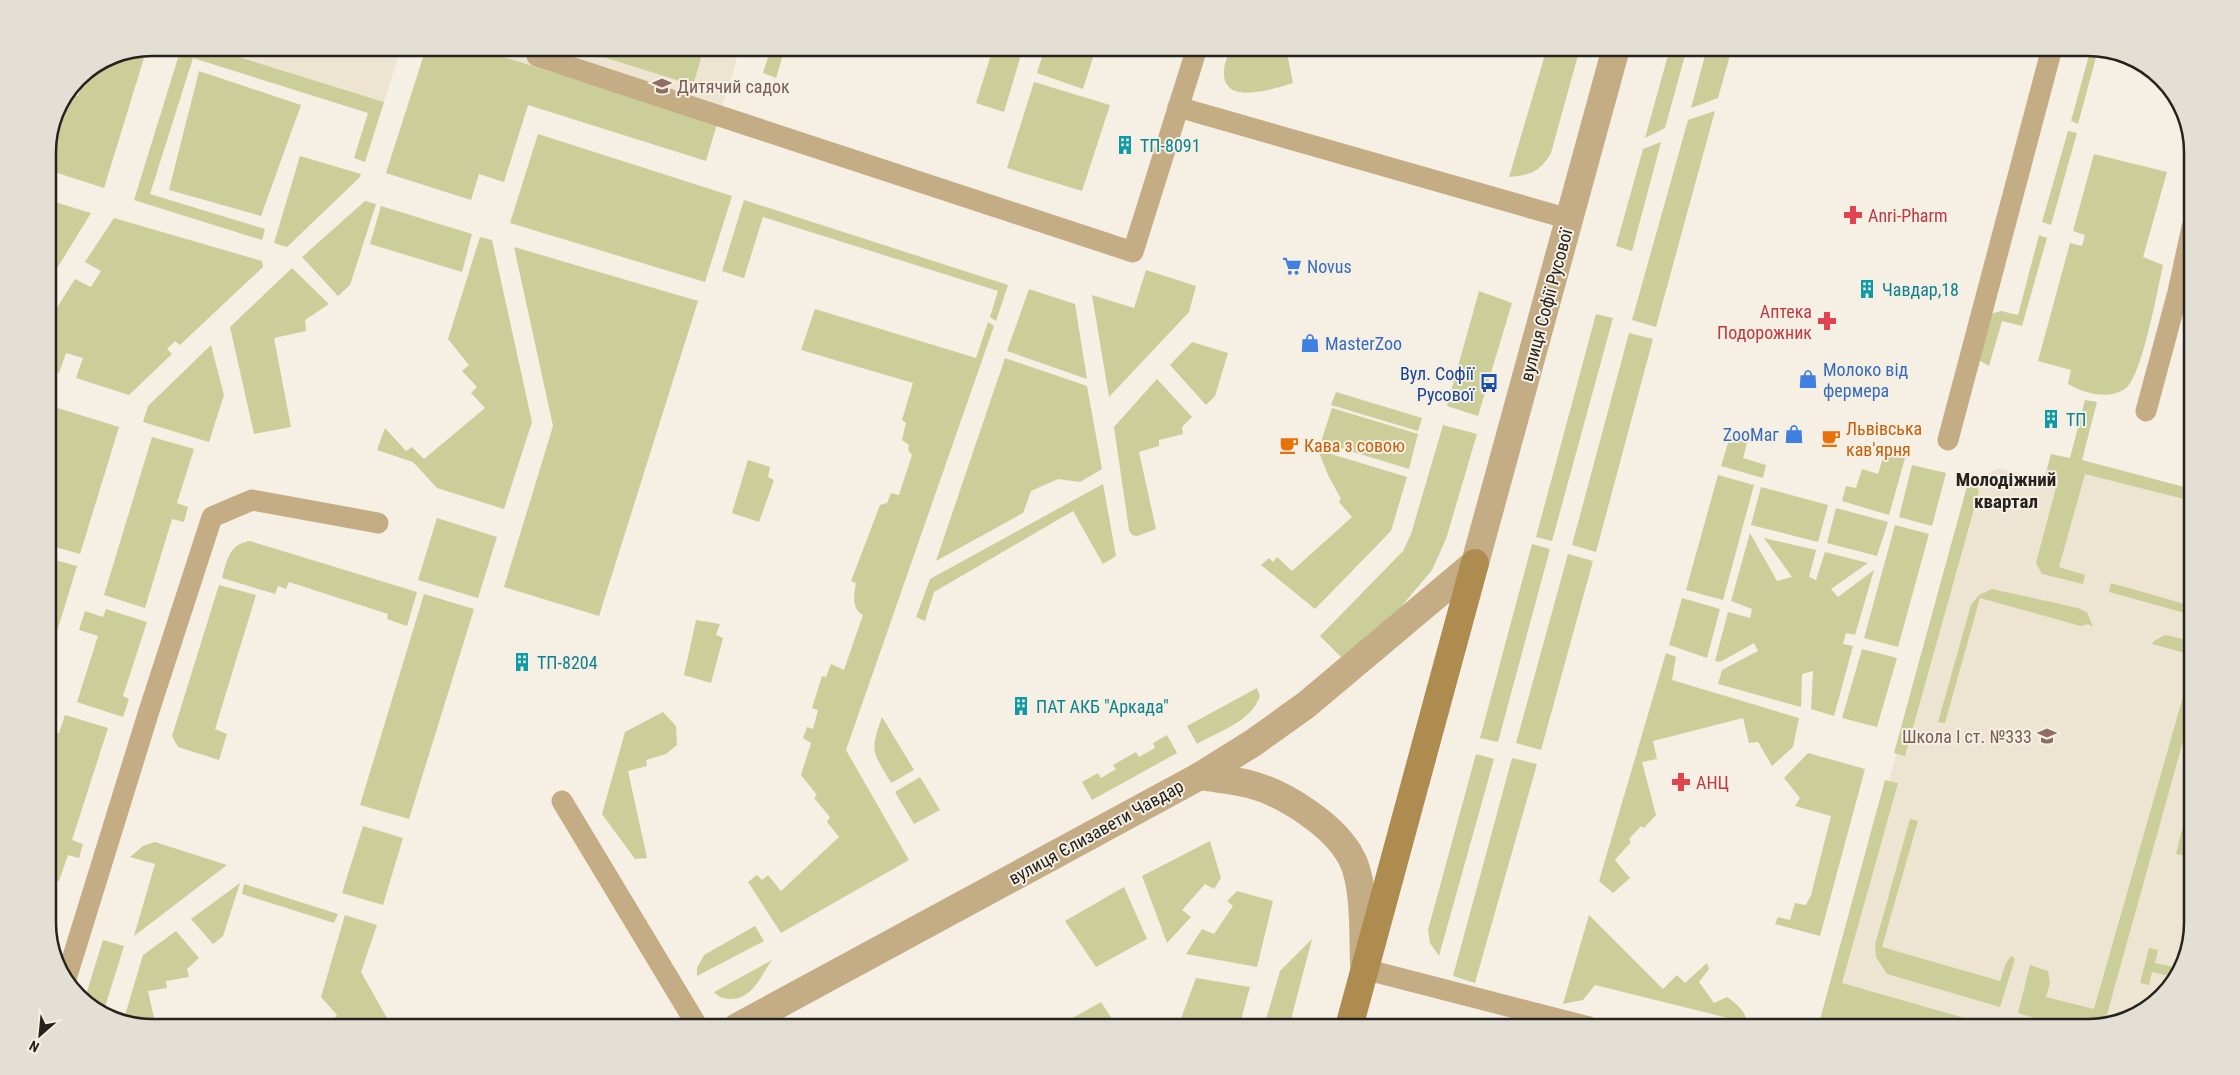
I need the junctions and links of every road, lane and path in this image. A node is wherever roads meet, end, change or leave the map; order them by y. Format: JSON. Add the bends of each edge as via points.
{"nodes":[{"id":1,"x":537,"y":56,"type":"dead end"},
{"id":2,"x":1194,"y":56,"type":"edge"},
{"id":3,"x":1614,"y":56,"type":"edge"},
{"id":4,"x":2050,"y":56,"type":"edge"},
{"id":5,"x":1178,"y":107,"type":"junction"},
{"id":6,"x":1569,"y":219,"type":"junction"},
{"id":7,"x":2184,"y":264,"type":"edge"},
{"id":8,"x":2146,"y":411,"type":"dead end"},
{"id":9,"x":1948,"y":440,"type":"dead end"},
{"id":10,"x":378,"y":522,"type":"dead end"},
{"id":11,"x":1475,"y":563,"type":"junction"},
{"id":12,"x":1200,"y":776,"type":"junction"},
{"id":13,"x":562,"y":801,"type":"dead end"},
{"id":14,"x":1364,"y":969,"type":"junction"},
{"id":15,"x":69,"y":970,"type":"edge"},
{"id":16,"x":693,"y":1019,"type":"edge"},
{"id":17,"x":754,"y":1019,"type":"edge"},
{"id":18,"x":1351,"y":1019,"type":"edge"},
{"id":19,"x":1555,"y":1019,"type":"edge"}],
"edges":[{"from":1,"to":5,"type":"lane","via":[[1132,252]]},
{"from":2,"to":5,"type":"lane"},
{"from":3,"to":6,"type":"street","name":"вулиця Софії Русової"},
{"from":4,"to":9,"type":"lane"},
{"from":5,"to":6,"type":"lane"},
{"from":6,"to":11,"type":"street","name":"вулиця Софії Русової"},
{"from":7,"to":8,"type":"lane"},
{"from":10,"to":15,"type":"lane","via":[[252,500],[212,517]]},
{"from":11,"to":12,"type":"street","via":[[1306,705]]},
{"from":11,"to":14,"type":"street","name":"вулиця Єлизавети Чавдар"},
{"from":12,"to":14,"type":"street","name":"вулиця Єлизавети Чавдар","via":[[1251,785],[1294,804],[1327,826],[1352,859],[1361,896]]},
{"from":12,"to":17,"type":"street","name":"вулиця Єлизавети Чавдар"},
{"from":13,"to":16,"type":"lane"},
{"from":14,"to":18,"type":"street","name":"вулиця Єлизавети Чавдар"},
{"from":14,"to":19,"type":"lane"}]}
